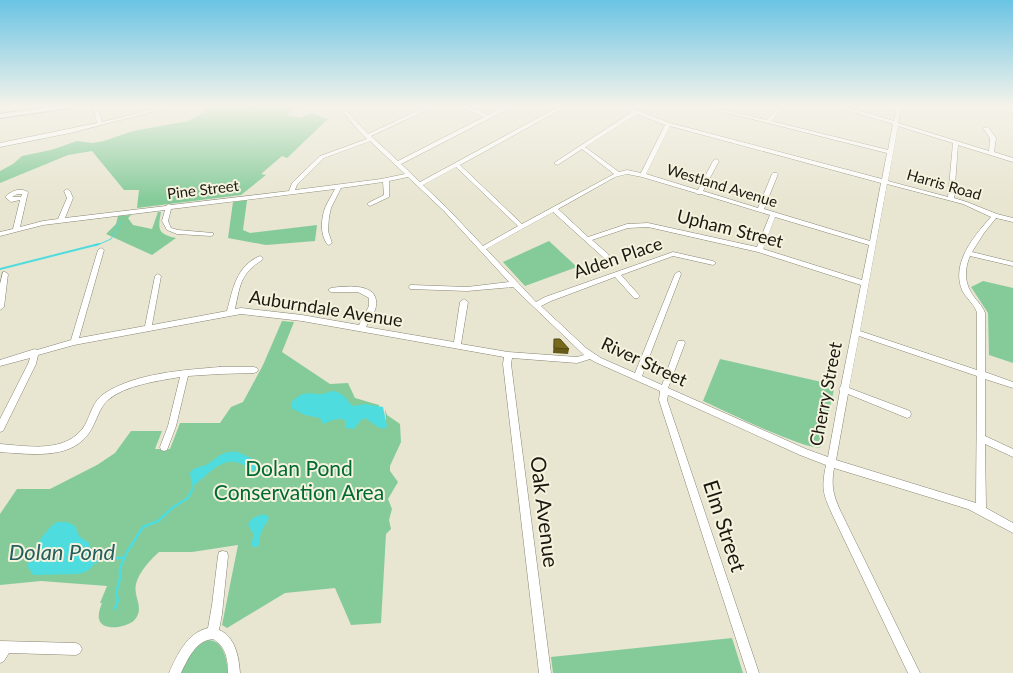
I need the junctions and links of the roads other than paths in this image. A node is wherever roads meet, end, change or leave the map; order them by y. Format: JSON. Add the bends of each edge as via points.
{"nodes":[{"id":1,"x":39,"y":137,"type":"edge"},
{"id":2,"x":368,"y":137,"type":"edge"},
{"id":3,"x":369,"y":137,"type":"edge"},
{"id":4,"x":448,"y":137,"type":"edge"},
{"id":5,"x":507,"y":137,"type":"edge"},
{"id":6,"x":598,"y":137,"type":"edge"},
{"id":7,"x":661,"y":137,"type":"edge"},
{"id":8,"x":718,"y":137,"type":"edge"},
{"id":9,"x":830,"y":137,"type":"edge"},
{"id":10,"x":893,"y":137,"type":"edge"},
{"id":11,"x":941,"y":137,"type":"edge"},
{"id":12,"x":993,"y":137,"type":"edge"},
{"id":13,"x":956,"y":142,"type":"junction"},
{"id":14,"x":0,"y":146,"type":"edge"},
{"id":15,"x":582,"y":148,"type":"junction"},
{"id":16,"x":890,"y":152,"type":"junction"},
{"id":17,"x":992,"y":153,"type":"junction"},
{"id":18,"x":716,"y":160,"type":"dead end"},
{"id":19,"x":1013,"y":160,"type":"edge"},
{"id":20,"x":557,"y":163,"type":"dead end"},
{"id":21,"x":397,"y":164,"type":"junction"},
{"id":22,"x":457,"y":165,"type":"junction"},
{"id":23,"x":618,"y":174,"type":"junction"},
{"id":24,"x":776,"y":174,"type":"dead end"},
{"id":25,"x":410,"y":175,"type":"junction"},
{"id":26,"x":643,"y":175,"type":"junction"},
{"id":27,"x":386,"y":180,"type":"junction"},
{"id":28,"x":885,"y":182,"type":"junction"},
{"id":29,"x":420,"y":184,"type":"junction"},
{"id":30,"x":338,"y":186,"type":"junction"},
{"id":31,"x":67,"y":191,"type":"dead end"},
{"id":32,"x":291,"y":192,"type":"junction"},
{"id":33,"x":699,"y":193,"type":"junction"},
{"id":34,"x":24,"y":196,"type":"dead end"},
{"id":35,"x":951,"y":199,"type":"junction"},
{"id":36,"x":370,"y":204,"type":"dead end"},
{"id":37,"x":169,"y":206,"type":"junction"},
{"id":38,"x":554,"y":209,"type":"junction"},
{"id":39,"x":760,"y":211,"type":"junction"},
{"id":40,"x":773,"y":215,"type":"junction"},
{"id":41,"x":995,"y":216,"type":"junction"},
{"id":42,"x":61,"y":220,"type":"junction"},
{"id":43,"x":1013,"y":220,"type":"edge"},
{"id":44,"x":522,"y":227,"type":"junction"},
{"id":45,"x":16,"y":230,"type":"junction"},
{"id":46,"x":0,"y":234,"type":"edge"},
{"id":47,"x":211,"y":234,"type":"dead end"},
{"id":48,"x":588,"y":239,"type":"junction"},
{"id":49,"x":329,"y":243,"type":"dead end"},
{"id":50,"x":872,"y":244,"type":"junction"},
{"id":51,"x":482,"y":249,"type":"junction"},
{"id":52,"x":101,"y":250,"type":"dead end"},
{"id":53,"x":759,"y":250,"type":"junction"},
{"id":54,"x":968,"y":253,"type":"junction"},
{"id":55,"x":606,"y":256,"type":"dead end"},
{"id":56,"x":260,"y":258,"type":"dead end"},
{"id":57,"x":713,"y":263,"type":"dead end"},
{"id":58,"x":1013,"y":264,"type":"edge"},
{"id":59,"x":5,"y":274,"type":"dead end"},
{"id":60,"x":616,"y":274,"type":"junction"},
{"id":61,"x":678,"y":274,"type":"dead end"},
{"id":62,"x":158,"y":276,"type":"dead end"},
{"id":63,"x":864,"y":283,"type":"junction"},
{"id":64,"x":515,"y":284,"type":"junction"},
{"id":65,"x":412,"y":287,"type":"dead end"},
{"id":66,"x":331,"y":290,"type":"dead end"},
{"id":67,"x":636,"y":296,"type":"dead end"},
{"id":68,"x":464,"y":302,"type":"dead end"},
{"id":69,"x":536,"y":305,"type":"junction"},
{"id":70,"x":0,"y":308,"type":"edge"},
{"id":71,"x":231,"y":311,"type":"junction"},
{"id":72,"x":148,"y":328,"type":"junction"},
{"id":73,"x":361,"y":329,"type":"junction"},
{"id":74,"x":855,"y":332,"type":"junction"},
{"id":75,"x":74,"y":342,"type":"junction"},
{"id":76,"x":681,"y":343,"type":"dead end"},
{"id":77,"x":457,"y":346,"type":"junction"},
{"id":78,"x":35,"y":352,"type":"junction"},
{"id":79,"x":508,"y":355,"type":"junction"},
{"id":80,"x":590,"y":355,"type":"junction"},
{"id":81,"x":0,"y":363,"type":"edge"},
{"id":82,"x":254,"y":370,"type":"dead end"},
{"id":83,"x":185,"y":374,"type":"junction"},
{"id":84,"x":981,"y":374,"type":"junction"},
{"id":85,"x":637,"y":378,"type":"junction"},
{"id":86,"x":1013,"y":385,"type":"edge"},
{"id":87,"x":664,"y":389,"type":"junction"},
{"id":88,"x":843,"y":389,"type":"junction"},
{"id":89,"x":906,"y":414,"type":"dead end"},
{"id":90,"x":0,"y":428,"type":"edge"},
{"id":91,"x":981,"y":438,"type":"junction"},
{"id":92,"x":164,"y":446,"type":"dead end"},
{"id":93,"x":0,"y":448,"type":"edge"},
{"id":94,"x":1013,"y":453,"type":"edge"},
{"id":95,"x":829,"y":462,"type":"junction"},
{"id":96,"x":981,"y":509,"type":"junction"},
{"id":97,"x":1013,"y":528,"type":"edge"},
{"id":98,"x":223,"y":556,"type":"dead end"},
{"id":99,"x":212,"y":634,"type":"junction"},
{"id":100,"x":76,"y":649,"type":"dead end"},
{"id":101,"x":2,"y":650,"type":"edge"},
{"id":102,"x":175,"y":673,"type":"edge"},
{"id":103,"x":234,"y":673,"type":"edge"},
{"id":104,"x":545,"y":673,"type":"edge"},
{"id":105,"x":753,"y":673,"type":"edge"},
{"id":106,"x":914,"y":673,"type":"edge"}],
"edges":[{"from":1,"to":14,"type":"street"},
{"from":2,"to":32,"type":"street","via":[[322,157],[294,184]]},
{"from":3,"to":21,"type":"street","name":"River Street"},
{"from":4,"to":21,"type":"street"},
{"from":5,"to":22,"type":"street"},
{"from":6,"to":15,"type":"street"},
{"from":7,"to":26,"type":"street"},
{"from":8,"to":28,"type":"street","name":"Harris Road"},
{"from":9,"to":16,"type":"street"},
{"from":10,"to":16,"type":"street","name":"Cherry Street"},
{"from":11,"to":13,"type":"street"},
{"from":12,"to":17,"type":"street"},
{"from":13,"to":17,"type":"street"},
{"from":13,"to":35,"type":"street"},
{"from":15,"to":20,"type":"street"},
{"from":15,"to":23,"type":"street"},
{"from":16,"to":28,"type":"street","name":"Cherry Street"},
{"from":17,"to":19,"type":"street"},
{"from":18,"to":33,"type":"street"},
{"from":21,"to":25,"type":"street","name":"River Street"},
{"from":22,"to":29,"type":"street"},
{"from":22,"to":44,"type":"street"},
{"from":23,"to":26,"type":"street","name":"Westland Avenue"},
{"from":23,"to":38,"type":"street"},
{"from":24,"to":39,"type":"street"},
{"from":25,"to":27,"type":"street","name":"Pine Street"},
{"from":25,"to":29,"type":"street","name":"River Street"},
{"from":26,"to":33,"type":"street","name":"Westland Avenue"},
{"from":27,"to":30,"type":"street","name":"Pine Street"},
{"from":27,"to":36,"type":"street","via":[[387,196]]},
{"from":28,"to":35,"type":"street","name":"Harris Road"},
{"from":28,"to":50,"type":"street","name":"Cherry Street"},
{"from":29,"to":51,"type":"street","name":"River Street"},
{"from":30,"to":32,"type":"street","name":"Pine Street"},
{"from":30,"to":49,"type":"street","via":[[328,210],[325,232]]},
{"from":31,"to":42,"type":"street","via":[[70,198]]},
{"from":32,"to":37,"type":"street","name":"Pine Street"},
{"from":33,"to":39,"type":"street","name":"Westland Avenue"},
{"from":34,"to":45,"type":"street"},
{"from":35,"to":41,"type":"street","name":"Harris Road"},
{"from":37,"to":42,"type":"street","name":"Pine Street"},
{"from":37,"to":47,"type":"street","via":[[165,224],[169,229]]},
{"from":38,"to":44,"type":"street"},
{"from":38,"to":48,"type":"street"},
{"from":39,"to":40,"type":"street","name":"Westland Avenue"},
{"from":40,"to":50,"type":"street","name":"Westland Avenue"},
{"from":40,"to":53,"type":"street"},
{"from":41,"to":43,"type":"street","name":"Harris Road"},
{"from":41,"to":54,"type":"street","via":[[978,234]]},
{"from":42,"to":45,"type":"street","name":"Pine Street"},
{"from":44,"to":51,"type":"street"},
{"from":45,"to":46,"type":"street","name":"Pine Street"},
{"from":48,"to":53,"type":"street","name":"Upham Street","via":[[625,226],[642,224]]},
{"from":48,"to":55,"type":"street"},
{"from":50,"to":63,"type":"street","name":"Cherry Street"},
{"from":51,"to":64,"type":"street","name":"River Street"},
{"from":52,"to":75,"type":"street"},
{"from":53,"to":63,"type":"street","name":"Upham Street"},
{"from":54,"to":58,"type":"street"},
{"from":54,"to":84,"type":"street","via":[[963,282],[980,309]]},
{"from":56,"to":71,"type":"street","via":[[241,274]]},
{"from":57,"to":60,"type":"street","name":"Alden Place","via":[[673,254]]},
{"from":59,"to":70,"type":"street"},
{"from":60,"to":67,"type":"street"},
{"from":60,"to":69,"type":"street","name":"Alden Place"},
{"from":61,"to":85,"type":"street"},
{"from":62,"to":72,"type":"street"},
{"from":63,"to":74,"type":"street","name":"Cherry Street"},
{"from":64,"to":65,"type":"street","via":[[467,289]]},
{"from":64,"to":69,"type":"street","name":"River Street"},
{"from":66,"to":73,"type":"street","via":[[357,289],[371,296],[373,304]]},
{"from":68,"to":77,"type":"street"},
{"from":69,"to":80,"type":"street","name":"River Street"},
{"from":71,"to":72,"type":"street","name":"Auburndale Avenue"},
{"from":71,"to":73,"type":"street","name":"Auburndale Avenue","via":[[273,313]]},
{"from":72,"to":75,"type":"street","name":"Auburndale Avenue"},
{"from":73,"to":77,"type":"street","name":"Auburndale Avenue"},
{"from":74,"to":84,"type":"street"},
{"from":74,"to":88,"type":"street","name":"Cherry Street"},
{"from":75,"to":78,"type":"street","name":"Auburndale Avenue"},
{"from":76,"to":87,"type":"street"},
{"from":77,"to":79,"type":"street","name":"Auburndale Avenue"},
{"from":78,"to":81,"type":"street","name":"Auburndale Avenue"},
{"from":78,"to":90,"type":"street"},
{"from":79,"to":80,"type":"street","name":"Auburndale Avenue","via":[[574,360]]},
{"from":79,"to":104,"type":"street","name":"Oak Avenue"},
{"from":80,"to":85,"type":"street","name":"River Street"},
{"from":82,"to":83,"type":"street"},
{"from":83,"to":92,"type":"street"},
{"from":83,"to":93,"type":"street","via":[[146,381],[110,393],[98,405],[84,433],[62,447]]},
{"from":84,"to":86,"type":"street"},
{"from":84,"to":91,"type":"street"},
{"from":85,"to":87,"type":"street","name":"River Street"},
{"from":87,"to":95,"type":"street","name":"River Street"},
{"from":87,"to":105,"type":"street","name":"Elm Street","via":[[665,404]]},
{"from":88,"to":89,"type":"street"},
{"from":88,"to":95,"type":"street","name":"Cherry Street"},
{"from":91,"to":94,"type":"street"},
{"from":91,"to":96,"type":"street"},
{"from":95,"to":96,"type":"street","name":"River Street"},
{"from":95,"to":106,"type":"street","name":"Cherry Street","via":[[827,483],[831,500]]},
{"from":96,"to":97,"type":"street","name":"River Street"},
{"from":98,"to":99,"type":"street","via":[[219,604]]},
{"from":99,"to":102,"type":"street","via":[[195,640]]},
{"from":99,"to":103,"type":"street","via":[[229,645]]},
{"from":100,"to":101,"type":"street"}]}
